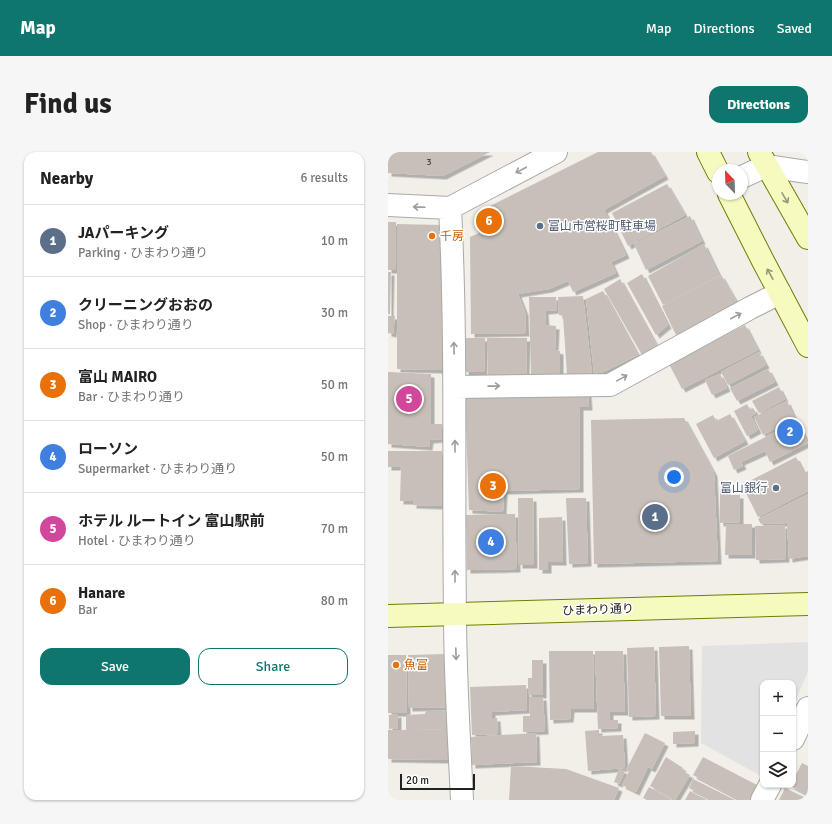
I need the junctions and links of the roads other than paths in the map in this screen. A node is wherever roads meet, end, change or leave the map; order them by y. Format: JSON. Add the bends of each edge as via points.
{"nodes":[{"id":1,"x":556,"y":152,"type":"edge"},
{"id":2,"x":708,"y":152,"type":"edge"},
{"id":3,"x":765,"y":157,"type":"edge"},
{"id":4,"x":714,"y":164,"type":"edge"},
{"id":5,"x":748,"y":172,"type":"edge"},
{"id":6,"x":808,"y":172,"type":"edge"},
{"id":7,"x":732,"y":200,"type":"edge"},
{"id":8,"x":388,"y":205,"type":"edge"},
{"id":9,"x":450,"y":208,"type":"junction"},
{"id":10,"x":808,"y":238,"type":"edge"},
{"id":11,"x":780,"y":293,"type":"junction"},
{"id":12,"x":808,"y":346,"type":"edge"},
{"id":13,"x":455,"y":387,"type":"junction"},
{"id":14,"x":808,"y":604,"type":"edge"},
{"id":15,"x":455,"y":615,"type":"junction"},
{"id":16,"x":388,"y":616,"type":"edge"},
{"id":17,"x":808,"y":708,"type":"edge"},
{"id":18,"x":796,"y":732,"type":"edge"},
{"id":19,"x":768,"y":788,"type":"edge"},
{"id":20,"x":462,"y":800,"type":"edge"},
{"id":21,"x":762,"y":800,"type":"edge"}],
"edges":[{"from":1,"to":9,"type":"street","one_way":true},
{"from":2,"to":4,"type":"street"},
{"from":3,"to":5,"type":"street"},
{"from":3,"to":6,"type":"street"},
{"from":3,"to":10,"type":"street","one_way":true},
{"from":11,"to":7,"type":"street","one_way":true},
{"from":9,"to":8,"type":"street","one_way":true},
{"from":13,"to":9,"type":"street","one_way":true},
{"from":11,"to":12,"type":"street"},
{"from":13,"to":11,"type":"street","one_way":true,"via":[[610,385]]},
{"from":15,"to":13,"type":"street","one_way":true},
{"from":14,"to":15,"type":"street","name":"ひまわり通り"},
{"from":15,"to":16,"type":"street","name":"ひまわり通り"},
{"from":15,"to":20,"type":"street","one_way":true},
{"from":17,"to":18,"type":"street"},
{"from":19,"to":21,"type":"street"}]}
